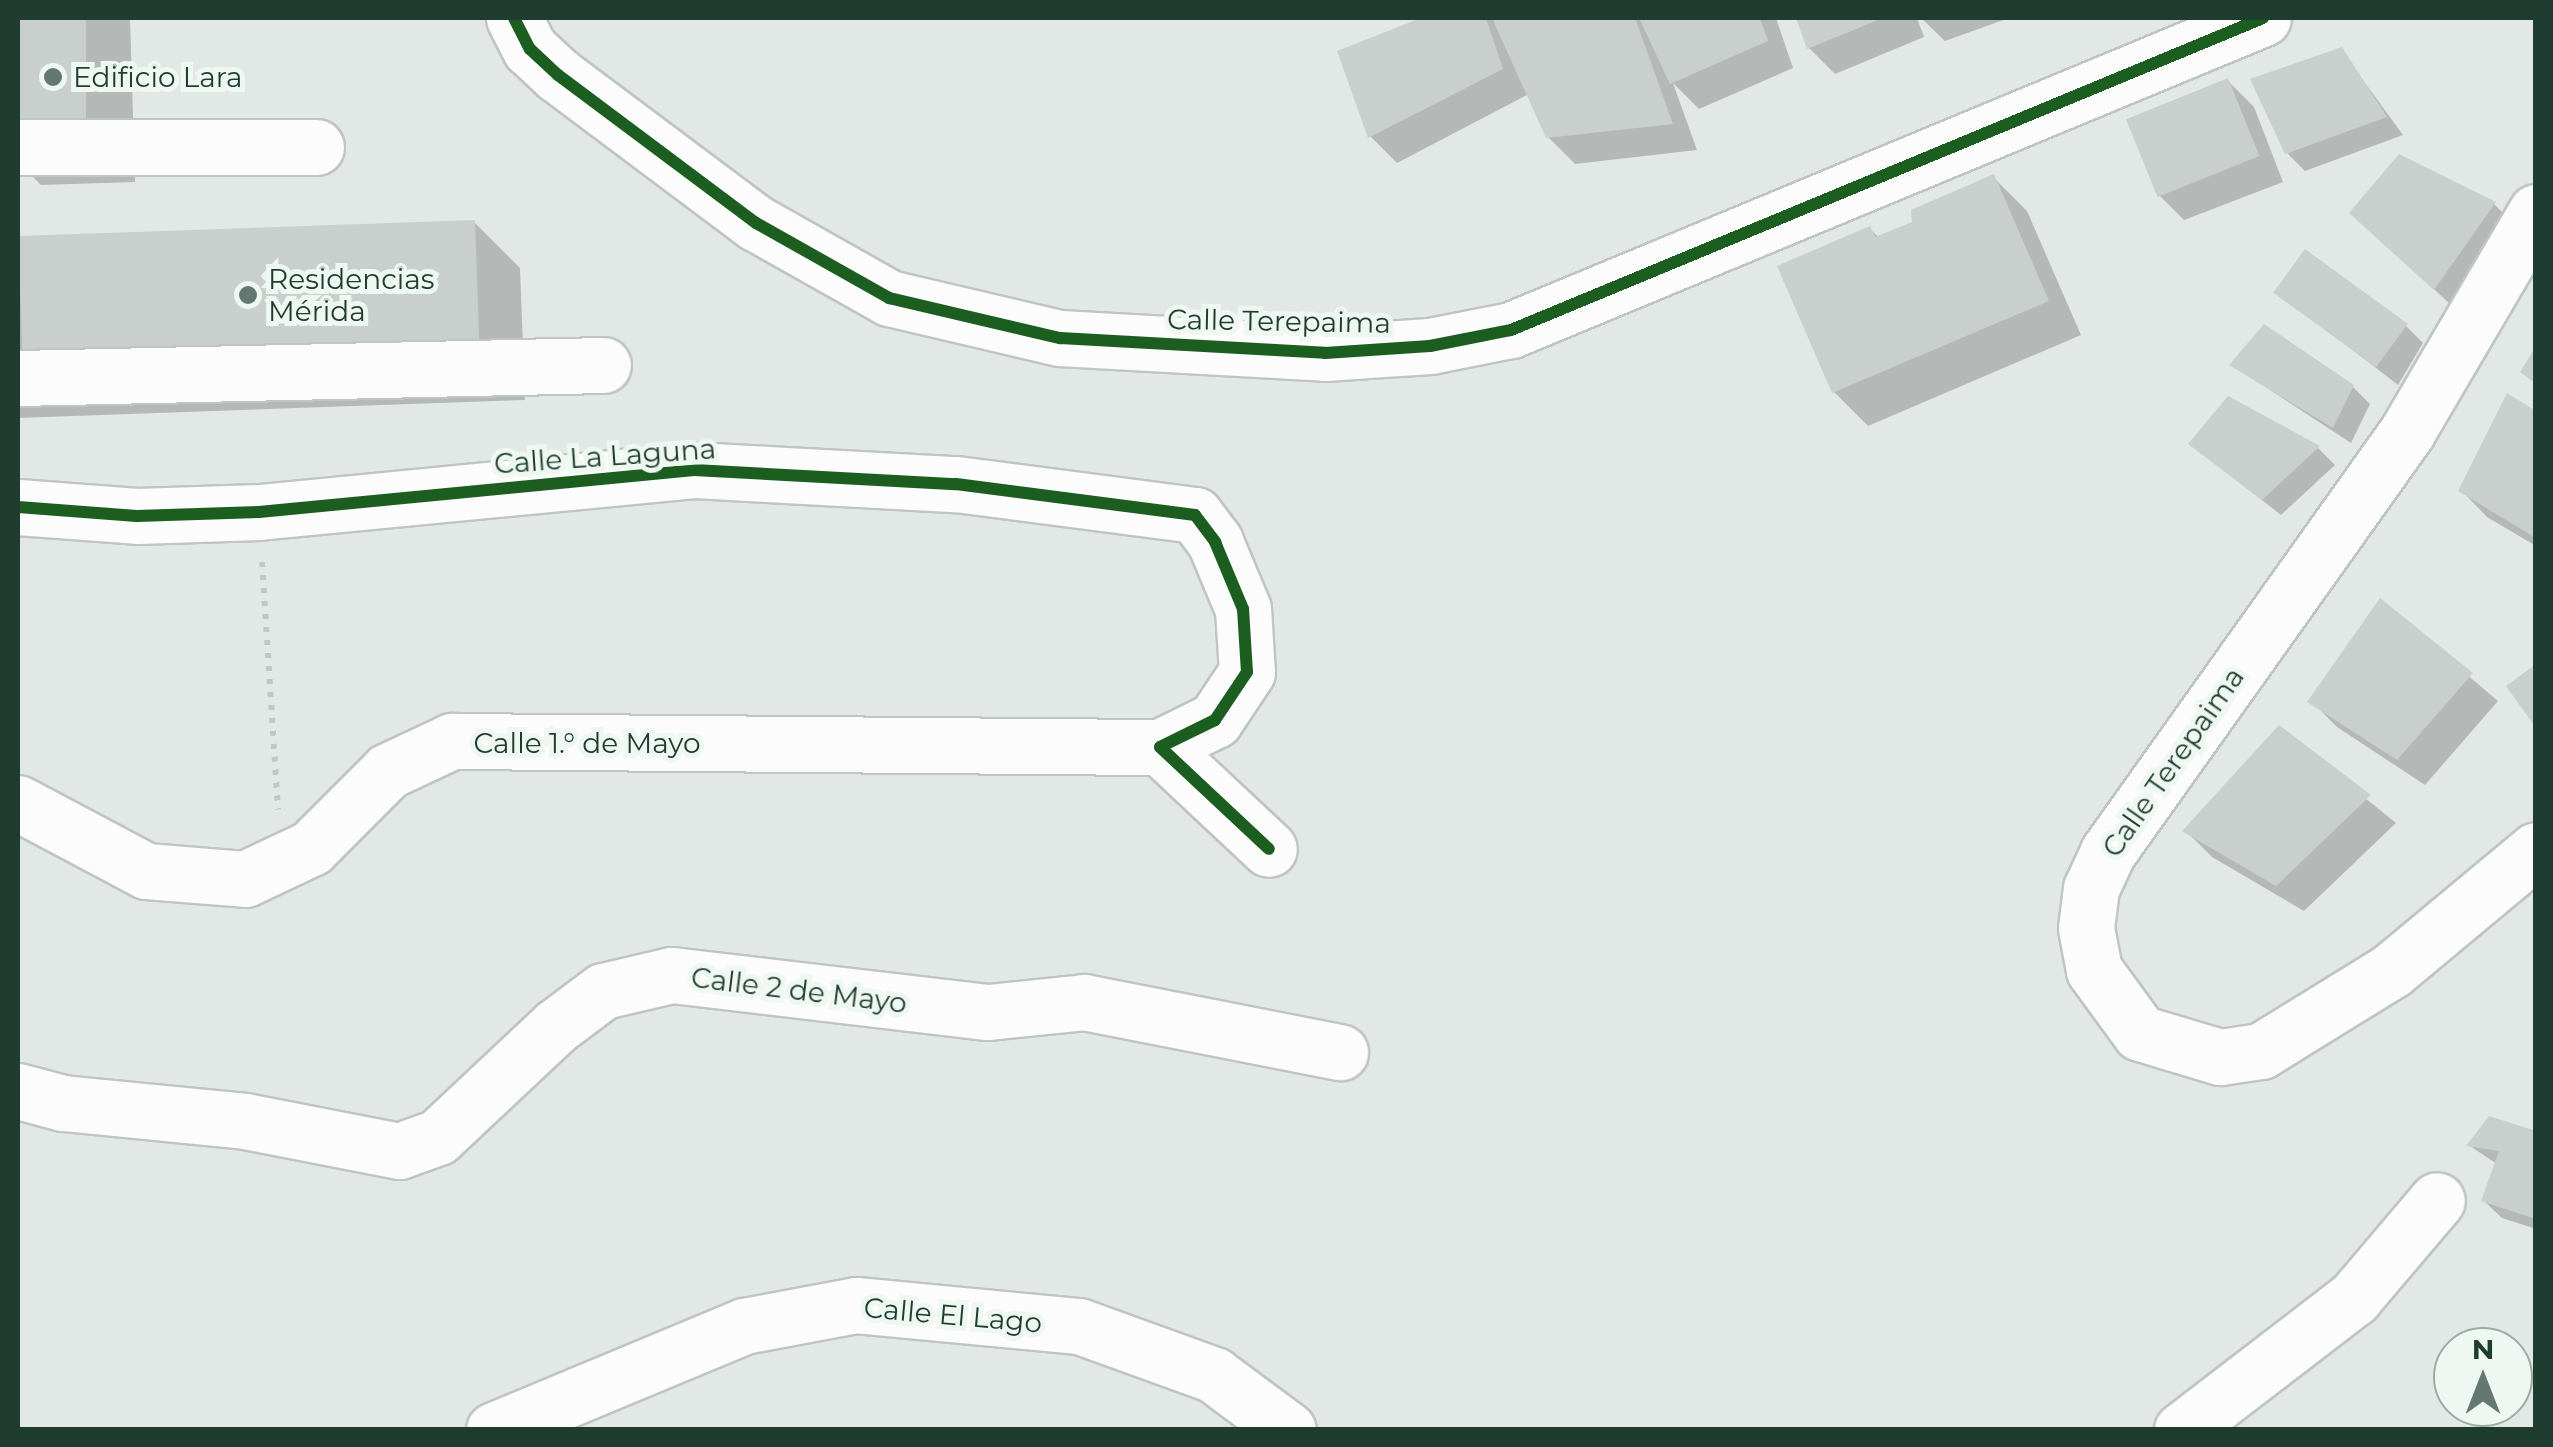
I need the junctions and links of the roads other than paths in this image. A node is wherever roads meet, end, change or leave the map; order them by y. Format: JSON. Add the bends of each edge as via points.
{"nodes":[{"id":1,"x":514,"y":18,"type":"edge"},
{"id":2,"x":2263,"y":18,"type":"edge"},
{"id":3,"x":18,"y":147,"type":"edge"},
{"id":4,"x":316,"y":147,"type":"dead end"},
{"id":5,"x":2536,"y":212,"type":"edge"},
{"id":6,"x":603,"y":365,"type":"dead end"},
{"id":7,"x":18,"y":378,"type":"edge"},
{"id":8,"x":18,"y":507,"type":"edge"},
{"id":9,"x":1160,"y":747,"type":"junction"},
{"id":10,"x":18,"y":803,"type":"edge"},
{"id":11,"x":1269,"y":849,"type":"dead end"},
{"id":12,"x":2536,"y":850,"type":"edge"},
{"id":13,"x":1340,"y":1052,"type":"dead end"},
{"id":14,"x":18,"y":1091,"type":"edge"},
{"id":15,"x":2437,"y":1200,"type":"dead end"},
{"id":16,"x":494,"y":1430,"type":"edge"},
{"id":17,"x":1288,"y":1430,"type":"edge"},
{"id":18,"x":2182,"y":1430,"type":"edge"}],
"edges":[{"from":1,"to":2,"type":"street","name":"Calle Terepaima","via":[[530,49],[558,75],[756,223],[889,298],[1060,338],[1324,353],[1430,346],[1511,330]]},
{"from":3,"to":4,"type":"street"},
{"from":5,"to":12,"type":"street","name":"Calle Terepaima","via":[[2398,447],[2108,852],[2088,915],[2094,970],[2140,1033],[2220,1057],[2262,1051],[2392,970]]},
{"from":6,"to":7,"type":"street"},
{"from":8,"to":9,"type":"street","name":"Calle La Laguna","via":[[138,516],[259,512],[694,470],[956,484],[1195,515],[1243,609],[1247,672],[1214,720]]},
{"from":9,"to":10,"type":"street","name":"Calle 1.° de Mayo","via":[[452,742],[388,771],[311,848],[245,880],[146,871]]},
{"from":9,"to":11,"type":"street"},
{"from":13,"to":14,"type":"street","name":"Calle 2 de Mayo","via":[[1084,1002],[988,1012],[672,976],[603,991],[555,1027],[438,1138],[399,1151]]},
{"from":15,"to":18,"type":"street","via":[[2354,1298]]},
{"from":16,"to":17,"type":"street","name":"Calle El Lago","via":[[744,1326],[856,1305],[1079,1326],[1214,1375]]}]}
